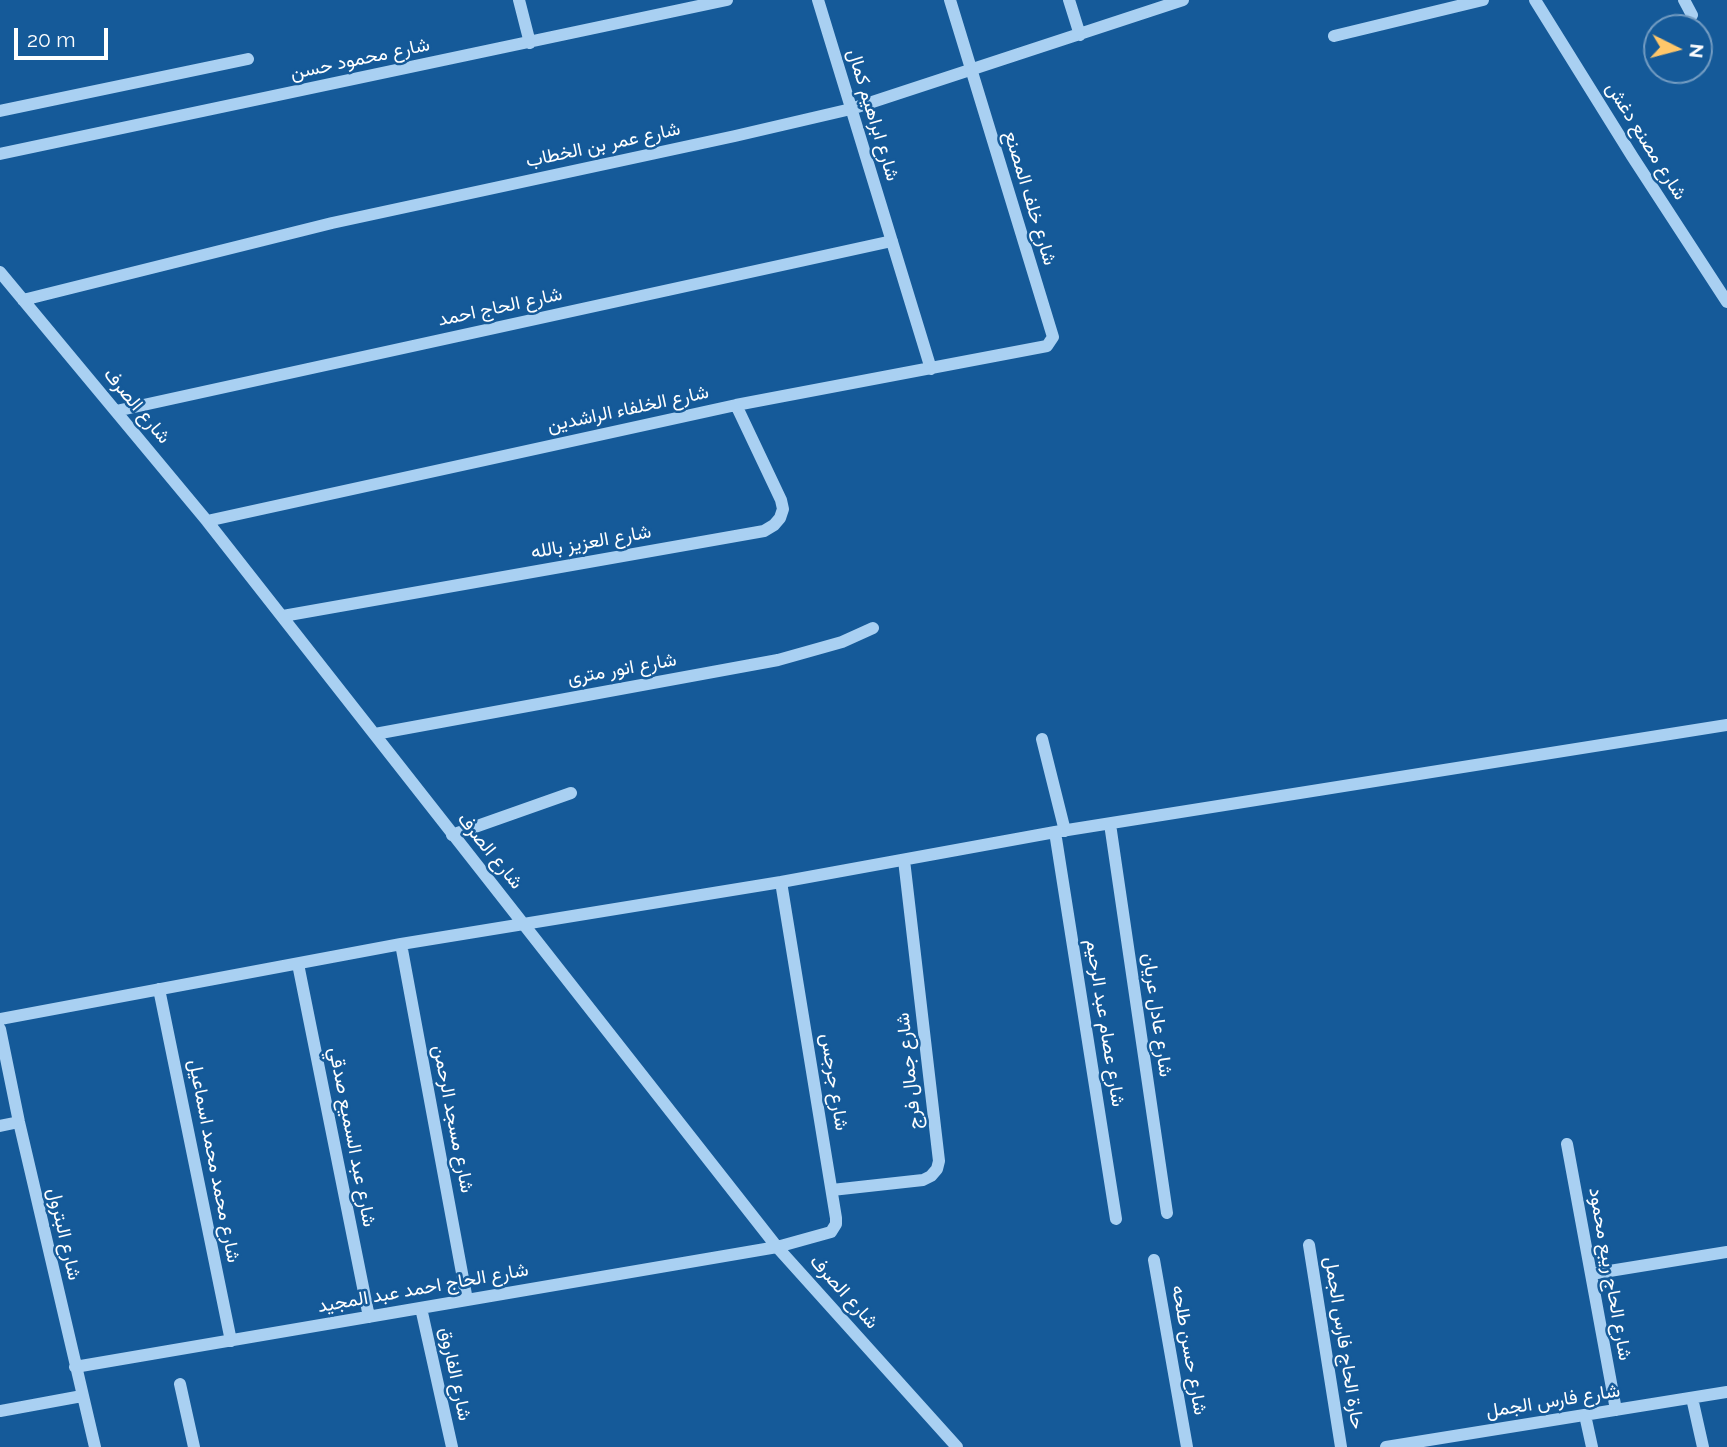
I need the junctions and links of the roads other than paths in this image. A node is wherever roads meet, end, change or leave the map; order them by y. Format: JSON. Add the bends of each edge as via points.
{"nodes":[{"id":1,"x":519,"y":0,"type":"edge"},
{"id":2,"x":727,"y":0,"type":"edge"},
{"id":3,"x":818,"y":0,"type":"edge"},
{"id":4,"x":950,"y":0,"type":"edge"},
{"id":5,"x":1069,"y":0,"type":"edge"},
{"id":6,"x":1183,"y":0,"type":"edge"},
{"id":7,"x":1483,"y":0,"type":"edge"},
{"id":8,"x":1535,"y":0,"type":"edge"},
{"id":9,"x":686,"y":4,"type":"edge"},
{"id":10,"x":1080,"y":35,"type":"junction"},
{"id":11,"x":1334,"y":36,"type":"dead end"},
{"id":12,"x":530,"y":43,"type":"junction"},
{"id":13,"x":248,"y":59,"type":"dead end"},
{"id":14,"x":971,"y":71,"type":"junction"},
{"id":15,"x":851,"y":109,"type":"junction"},
{"id":16,"x":0,"y":111,"type":"edge"},
{"id":17,"x":0,"y":155,"type":"edge"},
{"id":18,"x":892,"y":241,"type":"junction"},
{"id":19,"x":0,"y":272,"type":"edge"},
{"id":20,"x":23,"y":300,"type":"junction"},
{"id":21,"x":1727,"y":302,"type":"edge"},
{"id":22,"x":1053,"y":337,"type":"joint"},
{"id":23,"x":931,"y":369,"type":"junction"},
{"id":24,"x":736,"y":405,"type":"junction"},
{"id":25,"x":116,"y":411,"type":"junction"},
{"id":26,"x":207,"y":521,"type":"junction"},
{"id":27,"x":283,"y":616,"type":"junction"},
{"id":28,"x":873,"y":628,"type":"dead end"},
{"id":29,"x":1727,"y":725,"type":"edge"},
{"id":30,"x":374,"y":734,"type":"junction"},
{"id":31,"x":1042,"y":739,"type":"dead end"},
{"id":32,"x":571,"y":793,"type":"dead end"},
{"id":33,"x":1110,"y":824,"type":"junction"},
{"id":34,"x":1060,"y":832,"type":"junction"},
{"id":35,"x":452,"y":835,"type":"junction"},
{"id":36,"x":904,"y":860,"type":"junction"},
{"id":37,"x":781,"y":882,"type":"junction"},
{"id":38,"x":524,"y":924,"type":"junction"},
{"id":39,"x":401,"y":944,"type":"junction"},
{"id":40,"x":298,"y":964,"type":"junction"},
{"id":41,"x":159,"y":989,"type":"junction"},
{"id":42,"x":0,"y":1019,"type":"edge"},
{"id":43,"x":0,"y":1029,"type":"edge"},
{"id":44,"x":19,"y":1122,"type":"junction"},
{"id":45,"x":0,"y":1126,"type":"edge"},
{"id":46,"x":1567,"y":1144,"type":"dead end"},
{"id":47,"x":832,"y":1190,"type":"junction"},
{"id":48,"x":1167,"y":1213,"type":"dead end"},
{"id":49,"x":1116,"y":1219,"type":"dead end"},
{"id":50,"x":1309,"y":1245,"type":"dead end"},
{"id":51,"x":777,"y":1247,"type":"junction"},
{"id":52,"x":1727,"y":1252,"type":"edge"},
{"id":53,"x":1154,"y":1260,"type":"dead end"},
{"id":54,"x":1591,"y":1274,"type":"junction"},
{"id":55,"x":467,"y":1300,"type":"junction"},
{"id":56,"x":421,"y":1308,"type":"junction"},
{"id":57,"x":369,"y":1317,"type":"junction"},
{"id":58,"x":231,"y":1341,"type":"junction"},
{"id":59,"x":75,"y":1367,"type":"junction"},
{"id":60,"x":180,"y":1384,"type":"dead end"},
{"id":61,"x":1727,"y":1392,"type":"edge"},
{"id":62,"x":82,"y":1396,"type":"junction"},
{"id":63,"x":1692,"y":1398,"type":"junction"},
{"id":64,"x":1616,"y":1410,"type":"junction"},
{"id":65,"x":0,"y":1411,"type":"edge"},
{"id":66,"x":1585,"y":1415,"type":"junction"},
{"id":67,"x":1470,"y":1440,"type":"edge"},
{"id":68,"x":95,"y":1447,"type":"edge"},
{"id":69,"x":194,"y":1447,"type":"edge"},
{"id":70,"x":452,"y":1447,"type":"edge"},
{"id":71,"x":957,"y":1447,"type":"edge"},
{"id":72,"x":1186,"y":1447,"type":"edge"},
{"id":73,"x":1341,"y":1447,"type":"edge"},
{"id":74,"x":1386,"y":1447,"type":"edge"},
{"id":75,"x":1592,"y":1447,"type":"edge"},
{"id":76,"x":1703,"y":1447,"type":"edge"}],
"edges":[{"from":1,"to":12,"type":"street"},
{"from":2,"to":9,"type":"street","name":"شارع محمود حسن"},
{"from":3,"to":15,"type":"street","name":"شارع ابراهيم كمال"},
{"from":4,"to":14,"type":"street","name":"شارع خلف المصنع"},
{"from":5,"to":10,"type":"street"},
{"from":6,"to":10,"type":"street","name":"شارع عمر بن الخطاب"},
{"from":7,"to":11,"type":"street"},
{"from":8,"to":21,"type":"street","name":"شارع مصنع دغش"},
{"from":9,"to":12,"type":"street","name":"شارع محمود حسن"},
{"from":10,"to":14,"type":"street","name":"شارع عمر بن الخطاب"},
{"from":12,"to":17,"type":"street","name":"شارع محمود حسن"},
{"from":13,"to":16,"type":"street"},
{"from":14,"to":15,"type":"street","name":"شارع عمر بن الخطاب"},
{"from":14,"to":22,"type":"street","name":"شارع خلف المصنع"},
{"from":15,"to":18,"type":"street","name":"شارع ابراهيم كمال"},
{"from":15,"to":20,"type":"street","name":"شارع عمر بن الخطاب","via":[[332,223]]},
{"from":18,"to":23,"type":"street","name":"شارع ابراهيم كمال"},
{"from":18,"to":25,"type":"street","name":"شارع الحاج احمد"},
{"from":19,"to":20,"type":"street","name":"شارع الصرف"},
{"from":20,"to":25,"type":"street","name":"شارع الصرف"},
{"from":22,"to":23,"type":"street","name":"شارع الخلفاء الراشدين","via":[[1042,348]]},
{"from":23,"to":24,"type":"street","name":"شارع الخلفاء الراشدين"},
{"from":24,"to":26,"type":"street","name":"شارع الخلفاء الراشدين"},
{"from":24,"to":27,"type":"street","name":"شارع العزيز بالله","via":[[781,500],[780,517],[764,531]]},
{"from":25,"to":26,"type":"street","name":"شارع الصرف"},
{"from":26,"to":27,"type":"street","name":"شارع الصرف"},
{"from":27,"to":30,"type":"street","name":"شارع الصرف"},
{"from":28,"to":30,"type":"street","name":"شارع انور مترى","via":[[778,660]]},
{"from":29,"to":33,"type":"street"},
{"from":30,"to":35,"type":"street","name":"شارع الصرف"},
{"from":31,"to":34,"type":"street","name":"شارع عصام عبد الرحيم"},
{"from":32,"to":35,"type":"street"},
{"from":33,"to":34,"type":"street"},
{"from":33,"to":48,"type":"street","name":"شارع عادل عريان"},
{"from":34,"to":36,"type":"street"},
{"from":34,"to":49,"type":"street","name":"شارع عصام عبد الرحيم"},
{"from":35,"to":38,"type":"street","name":"شارع الصرف"},
{"from":36,"to":37,"type":"street"},
{"from":36,"to":47,"type":"street","name":"شارع جمال فرج","via":[[939,1161],[931,1177],[923,1180]]},
{"from":37,"to":38,"type":"street"},
{"from":37,"to":47,"type":"street","name":"شارع جرجس"},
{"from":38,"to":39,"type":"street"},
{"from":38,"to":51,"type":"street","name":"شارع الصرف"},
{"from":39,"to":40,"type":"street"},
{"from":39,"to":55,"type":"street","name":"شارع مسجد الرحمن"},
{"from":40,"to":41,"type":"street"},
{"from":40,"to":57,"type":"street","name":"شارع عبد السميع صدقي"},
{"from":41,"to":42,"type":"street"},
{"from":41,"to":58,"type":"street","name":"شارع محمد محمد اسماعيل"},
{"from":43,"to":44,"type":"street","name":"شارع البترول"},
{"from":44,"to":45,"type":"street"},
{"from":44,"to":59,"type":"street","name":"شارع البترول"},
{"from":46,"to":54,"type":"street","name":"شارع الحاج ريبع محمود"},
{"from":47,"to":51,"type":"street","name":"شارع جرجس","via":[[834,1229]]},
{"from":50,"to":73,"type":"street","name":"حارة الحاج فارس الجمل"},
{"from":51,"to":55,"type":"street","name":"شارع الحاج احمد عبد المجيد"},
{"from":51,"to":71,"type":"street","name":"شارع الصرف"},
{"from":52,"to":54,"type":"street"},
{"from":53,"to":72,"type":"street","name":"شارع حسن طلحه"},
{"from":54,"to":64,"type":"street","name":"شارع الحاج ريبع محمود"},
{"from":55,"to":56,"type":"street","name":"شارع الحاج احمد عبد المجيد"},
{"from":56,"to":57,"type":"street","name":"شارع الحاج احمد عبد المجيد"},
{"from":56,"to":70,"type":"street","name":"شارع الفاروق"},
{"from":57,"to":58,"type":"street","name":"شارع الحاج احمد عبد المجيد"},
{"from":58,"to":59,"type":"street","name":"شارع الحاج احمد عبد المجيد"},
{"from":59,"to":62,"type":"street","name":"شارع البترول"},
{"from":60,"to":69,"type":"street"},
{"from":61,"to":63,"type":"street","name":"شارع فارس الجمل"},
{"from":62,"to":65,"type":"street"},
{"from":62,"to":68,"type":"street","name":"شارع البترول"},
{"from":63,"to":64,"type":"street","name":"شارع فارس الجمل"},
{"from":63,"to":76,"type":"street"},
{"from":64,"to":66,"type":"street","name":"شارع فارس الجمل"},
{"from":66,"to":67,"type":"street","name":"شارع فارس الجمل"},
{"from":66,"to":75,"type":"street"},
{"from":67,"to":74,"type":"street","name":"شارع فارس الجمل"}]}
